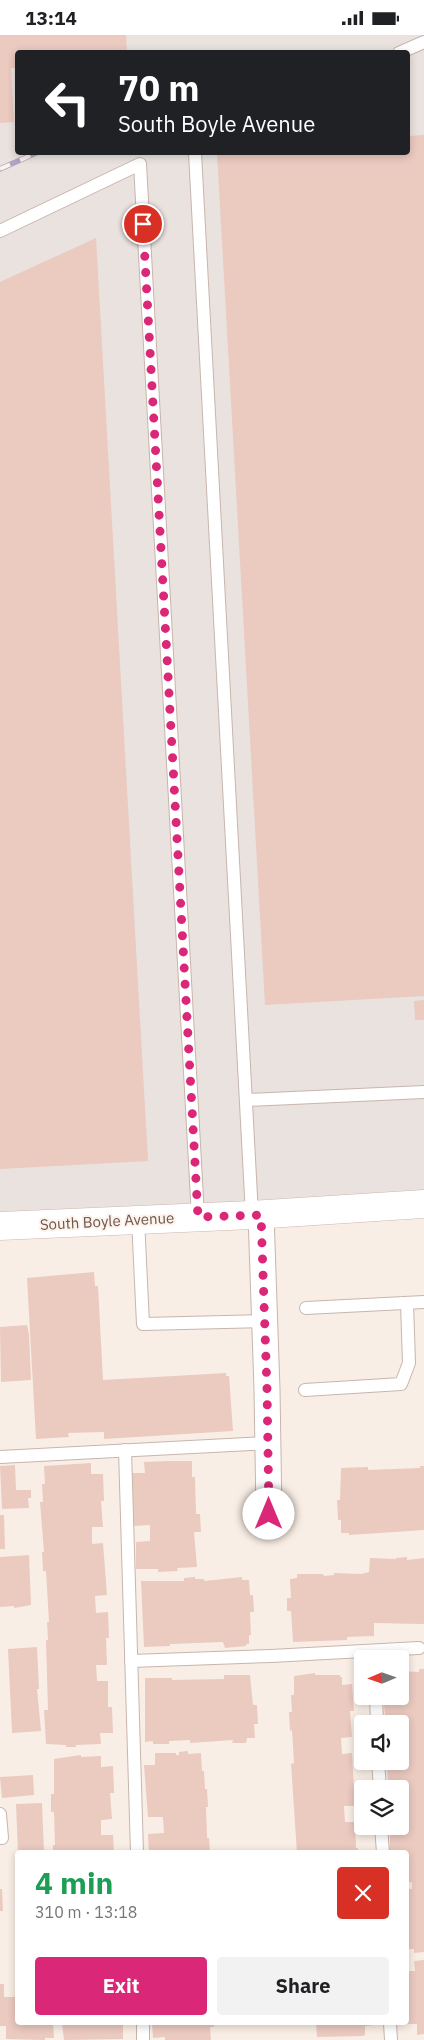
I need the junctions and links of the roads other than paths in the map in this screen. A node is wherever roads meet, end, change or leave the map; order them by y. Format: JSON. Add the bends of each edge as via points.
{"nodes":[{"id":1,"x":424,"y":42,"type":"edge"},
{"id":2,"x":406,"y":50,"type":"edge"},
{"id":3,"x":194,"y":155,"type":"edge"},
{"id":4,"x":0,"y":231,"type":"edge"},
{"id":5,"x":424,"y":1092,"type":"edge"},
{"id":6,"x":246,"y":1100,"type":"junction"},
{"id":7,"x":424,"y":1204,"type":"edge"},
{"id":8,"x":256,"y":1215,"type":"junction"},
{"id":9,"x":198,"y":1217,"type":"junction"},
{"id":10,"x":138,"y":1219,"type":"junction"},
{"id":11,"x":0,"y":1226,"type":"edge"},
{"id":12,"x":424,"y":1302,"type":"edge"},
{"id":13,"x":407,"y":1303,"type":"junction"},
{"id":14,"x":306,"y":1308,"type":"dead end"},
{"id":15,"x":264,"y":1321,"type":"junction"},
{"id":16,"x":306,"y":1390,"type":"dead end"},
{"id":17,"x":268,"y":1443,"type":"junction"},
{"id":18,"x":125,"y":1450,"type":"junction"},
{"id":19,"x":0,"y":1457,"type":"edge"},
{"id":20,"x":269,"y":1514,"type":"dead end"},
{"id":21,"x":419,"y":1648,"type":"dead end"},
{"id":22,"x":406,"y":1650,"type":"edge"},
{"id":23,"x":354,"y":1655,"type":"edge"},
{"id":24,"x":132,"y":1661,"type":"junction"},
{"id":25,"x":0,"y":1814,"type":"edge"},
{"id":26,"x":381,"y":1835,"type":"edge"},
{"id":27,"x":2,"y":1838,"type":"dead end"},
{"id":28,"x":138,"y":1850,"type":"edge"},
{"id":29,"x":382,"y":1850,"type":"edge"},
{"id":30,"x":143,"y":2025,"type":"edge"},
{"id":31,"x":390,"y":2025,"type":"edge"},
{"id":32,"x":143,"y":2040,"type":"edge"},
{"id":33,"x":391,"y":2040,"type":"edge"}],
"edges":[{"from":1,"to":2,"type":"lane"},
{"from":3,"to":6,"type":"lane"},
{"from":4,"to":9,"type":"lane","via":[[140,164]]},
{"from":5,"to":6,"type":"lane"},
{"from":6,"to":8,"type":"lane"},
{"from":7,"to":8,"type":"main road","name":"South Boyle Avenue"},
{"from":8,"to":9,"type":"main road","name":"South Boyle Avenue"},
{"from":8,"to":15,"type":"street"},
{"from":9,"to":10,"type":"main road","name":"South Boyle Avenue"},
{"from":10,"to":11,"type":"main road","name":"South Boyle Avenue"},
{"from":10,"to":15,"type":"lane","via":[[143,1324]]},
{"from":12,"to":13,"type":"lane"},
{"from":13,"to":14,"type":"lane"},
{"from":13,"to":16,"type":"lane","via":[[409,1363],[401,1384]]},
{"from":15,"to":17,"type":"street"},
{"from":17,"to":18,"type":"lane"},
{"from":17,"to":20,"type":"street"},
{"from":18,"to":19,"type":"lane"},
{"from":18,"to":24,"type":"lane"},
{"from":21,"to":22,"type":"lane"},
{"from":23,"to":24,"type":"lane"},
{"from":24,"to":28,"type":"lane"},
{"from":25,"to":27,"type":"lane"},
{"from":26,"to":29,"type":"lane"},
{"from":30,"to":32,"type":"lane"},
{"from":31,"to":33,"type":"lane"}]}
